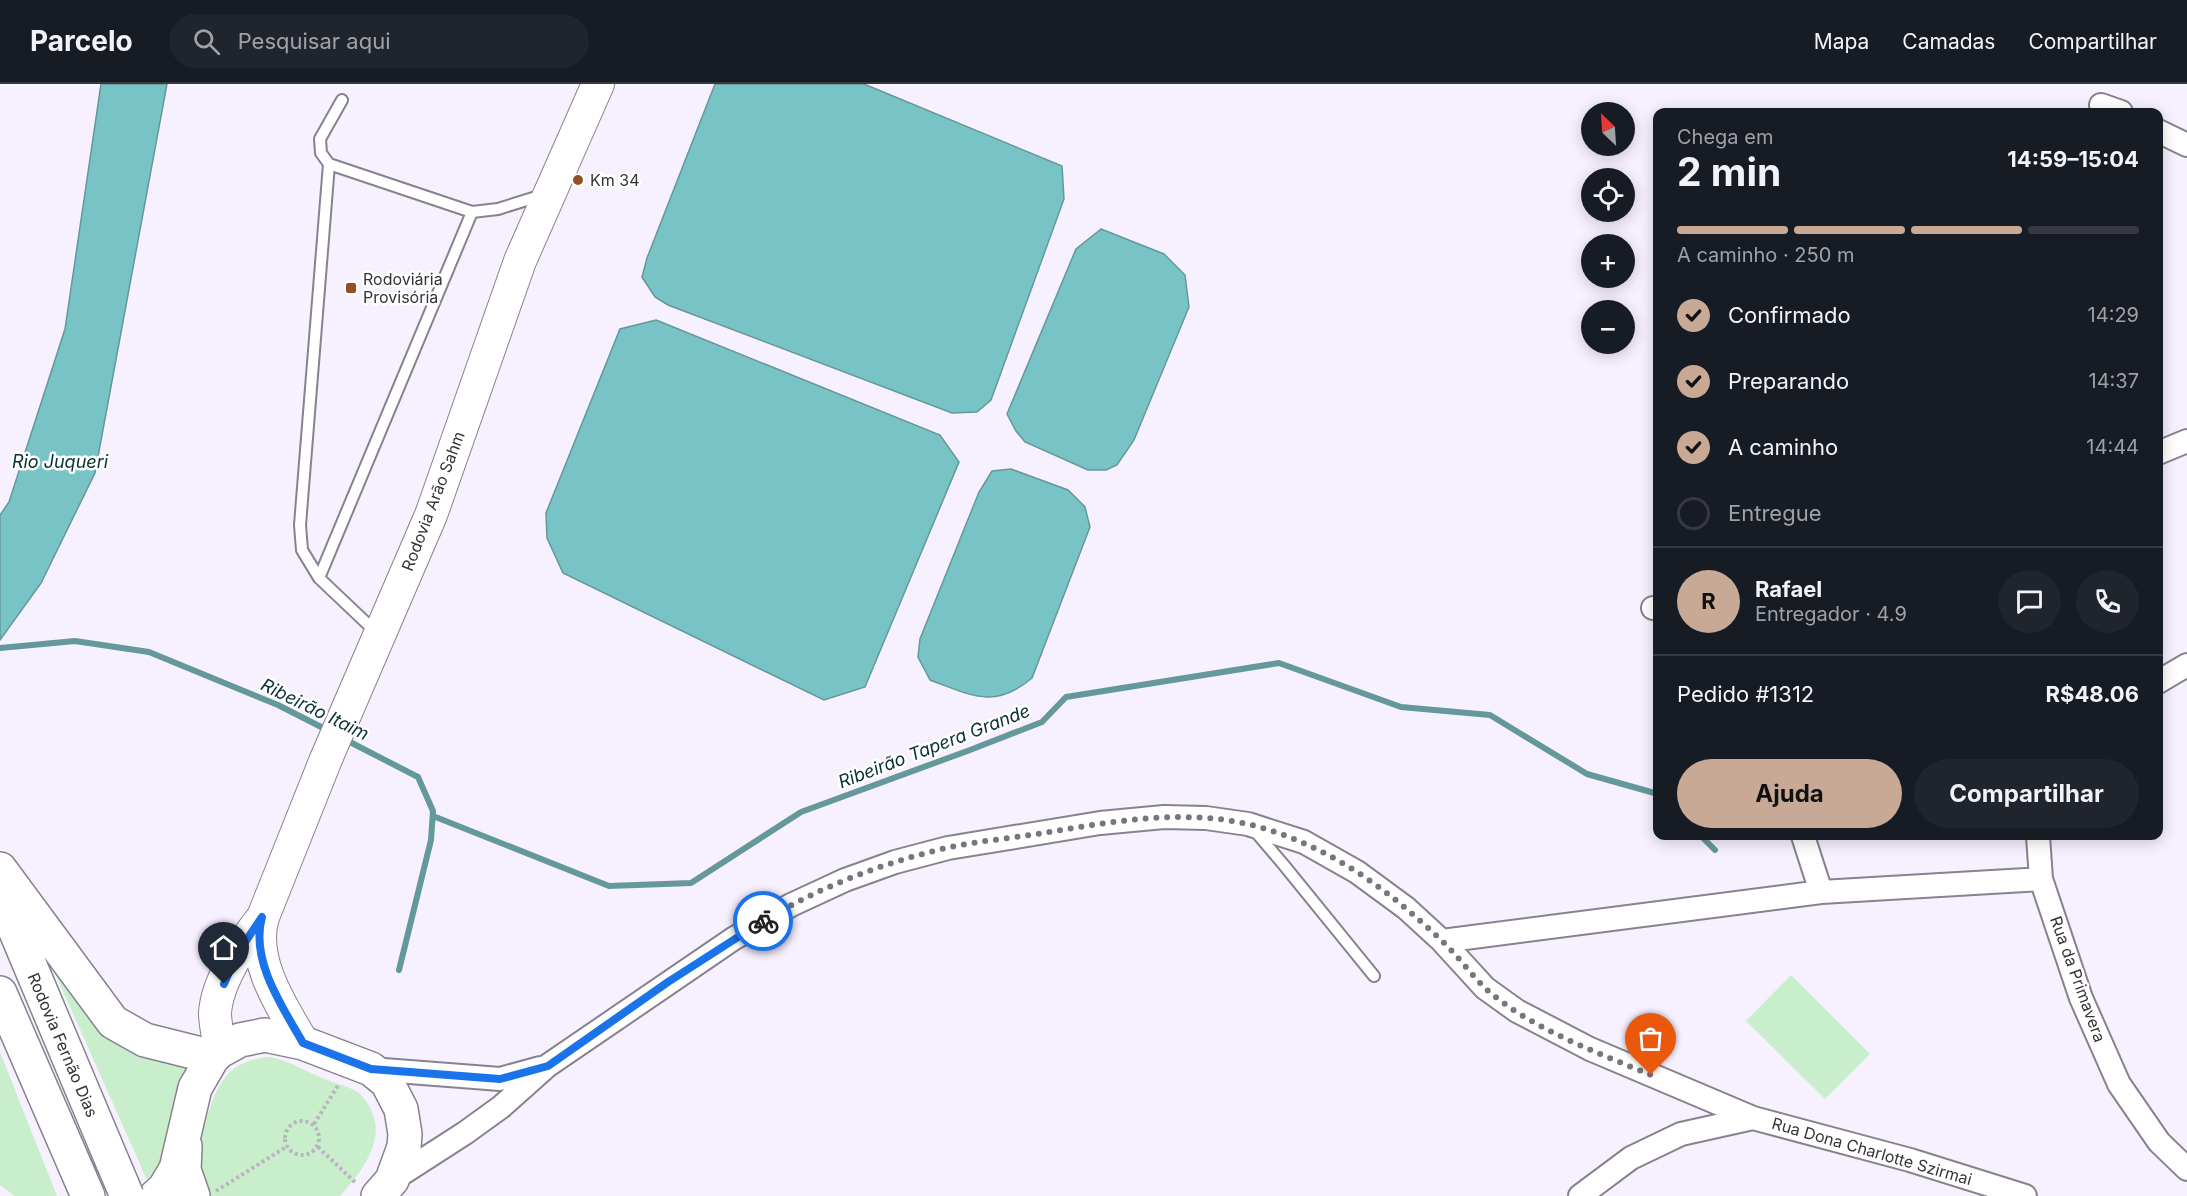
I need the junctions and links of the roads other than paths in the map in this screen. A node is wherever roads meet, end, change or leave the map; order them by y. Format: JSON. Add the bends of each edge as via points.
{"nodes":[{"id":1,"x":598,"y":84,"type":"edge"},
{"id":2,"x":342,"y":100,"type":"dead end"},
{"id":3,"x":2163,"y":134,"type":"edge"},
{"id":4,"x":2187,"y":146,"type":"edge"},
{"id":5,"x":329,"y":164,"type":"junction"},
{"id":6,"x":533,"y":198,"type":"dead end"},
{"id":7,"x":472,"y":212,"type":"junction"},
{"id":8,"x":2187,"y":441,"type":"edge"},
{"id":9,"x":2163,"y":451,"type":"edge"},
{"id":10,"x":319,"y":578,"type":"junction"},
{"id":11,"x":379,"y":636,"type":"junction"},
{"id":12,"x":2187,"y":664,"type":"edge"},
{"id":13,"x":2163,"y":679,"type":"edge"},
{"id":14,"x":1248,"y":824,"type":"junction"},
{"id":15,"x":1804,"y":840,"type":"edge"},
{"id":16,"x":2038,"y":840,"type":"edge"},
{"id":17,"x":0,"y":869,"type":"edge"},
{"id":18,"x":2041,"y":879,"type":"junction"},
{"id":19,"x":1821,"y":892,"type":"junction"},
{"id":20,"x":0,"y":894,"type":"edge"},
{"id":21,"x":262,"y":917,"type":"junction"},
{"id":22,"x":1442,"y":941,"type":"junction"},
{"id":23,"x":1374,"y":976,"type":"dead end"},
{"id":24,"x":0,"y":993,"type":"edge"},
{"id":25,"x":303,"y":1043,"type":"junction"},
{"id":26,"x":216,"y":1054,"type":"junction"},
{"id":27,"x":361,"y":1066,"type":"junction"},
{"id":28,"x":548,"y":1066,"type":"junction"},
{"id":29,"x":1752,"y":1118,"type":"junction"},
{"id":30,"x":185,"y":1135,"type":"junction"},
{"id":31,"x":2187,"y":1169,"type":"edge"},
{"id":32,"x":377,"y":1188,"type":"edge"},
{"id":33,"x":86,"y":1192,"type":"edge"},
{"id":34,"x":127,"y":1196,"type":"edge"},
{"id":35,"x":156,"y":1196,"type":"edge"},
{"id":36,"x":193,"y":1196,"type":"edge"},
{"id":37,"x":1580,"y":1196,"type":"edge"},
{"id":38,"x":2025,"y":1196,"type":"edge"}],
"edges":[{"from":1,"to":11,"type":"street","name":"Rodovia Arão Sahm","via":[[520,261],[431,515]]},
{"from":2,"to":5,"type":"lane","via":[[320,139],[321,153]]},
{"from":3,"to":4,"type":"street"},
{"from":5,"to":7,"type":"lane"},
{"from":5,"to":10,"type":"lane","via":[[300,525],[302,550]]},
{"from":6,"to":7,"type":"lane"},
{"from":7,"to":10,"type":"lane"},
{"from":8,"to":9,"type":"street"},
{"from":10,"to":11,"type":"lane"},
{"from":11,"to":21,"type":"street","name":"Rodovia Arão Sahm"},
{"from":12,"to":13,"type":"street"},
{"from":14,"to":22,"type":"street","name":"Rua Dona Charlotte Szirmai","via":[[1304,842],[1358,872]]},
{"from":14,"to":23,"type":"lane"},
{"from":14,"to":28,"type":"street","name":"Rua Dona Charlotte Szirmai","via":[[1206,818],[1100,824],[948,848],[885,866],[791,904],[724,945]]},
{"from":15,"to":19,"type":"street"},
{"from":16,"to":18,"type":"street","name":"Rua da Primavera"},
{"from":17,"to":26,"type":"main road","via":[[113,1022],[145,1040]]},
{"from":18,"to":19,"type":"street"},
{"from":18,"to":31,"type":"street","name":"Rua da Primavera","via":[[2081,998],[2119,1084],[2159,1142]]},
{"from":19,"to":22,"type":"street"},
{"from":20,"to":34,"type":"main road","name":"Rodovia Fernão Dias","bridge":true},
{"from":21,"to":25,"type":"street","name":"Rodovia Arão Sahm","via":[[258,933],[266,971]]},
{"from":21,"to":26,"type":"street","name":"Rodovia Arão Sahm","via":[[237,954],[217,999]]},
{"from":22,"to":29,"type":"street","name":"Rua Dona Charlotte Szirmai","via":[[1485,988],[1517,1011],[1590,1049]]},
{"from":24,"to":33,"type":"main road"},
{"from":25,"to":26,"type":"main road","via":[[265,1035],[240,1040]]},
{"from":25,"to":27,"type":"main road"},
{"from":26,"to":30,"type":"main road","via":[[195,1088]]},
{"from":27,"to":28,"type":"street","via":[[500,1079]]},
{"from":27,"to":32,"type":"main road","via":[[387,1082],[404,1122],[404,1147]]},
{"from":28,"to":32,"type":"street","via":[[474,1127]]},
{"from":29,"to":37,"type":"street","via":[[1681,1134],[1631,1158]]},
{"from":29,"to":38,"type":"street","name":"Rua Dona Charlotte Szirmai","via":[[1910,1160]]},
{"from":30,"to":35,"type":"main road","via":[[176,1169]]},
{"from":30,"to":36,"type":"main road","via":[[184,1170]]}]}
